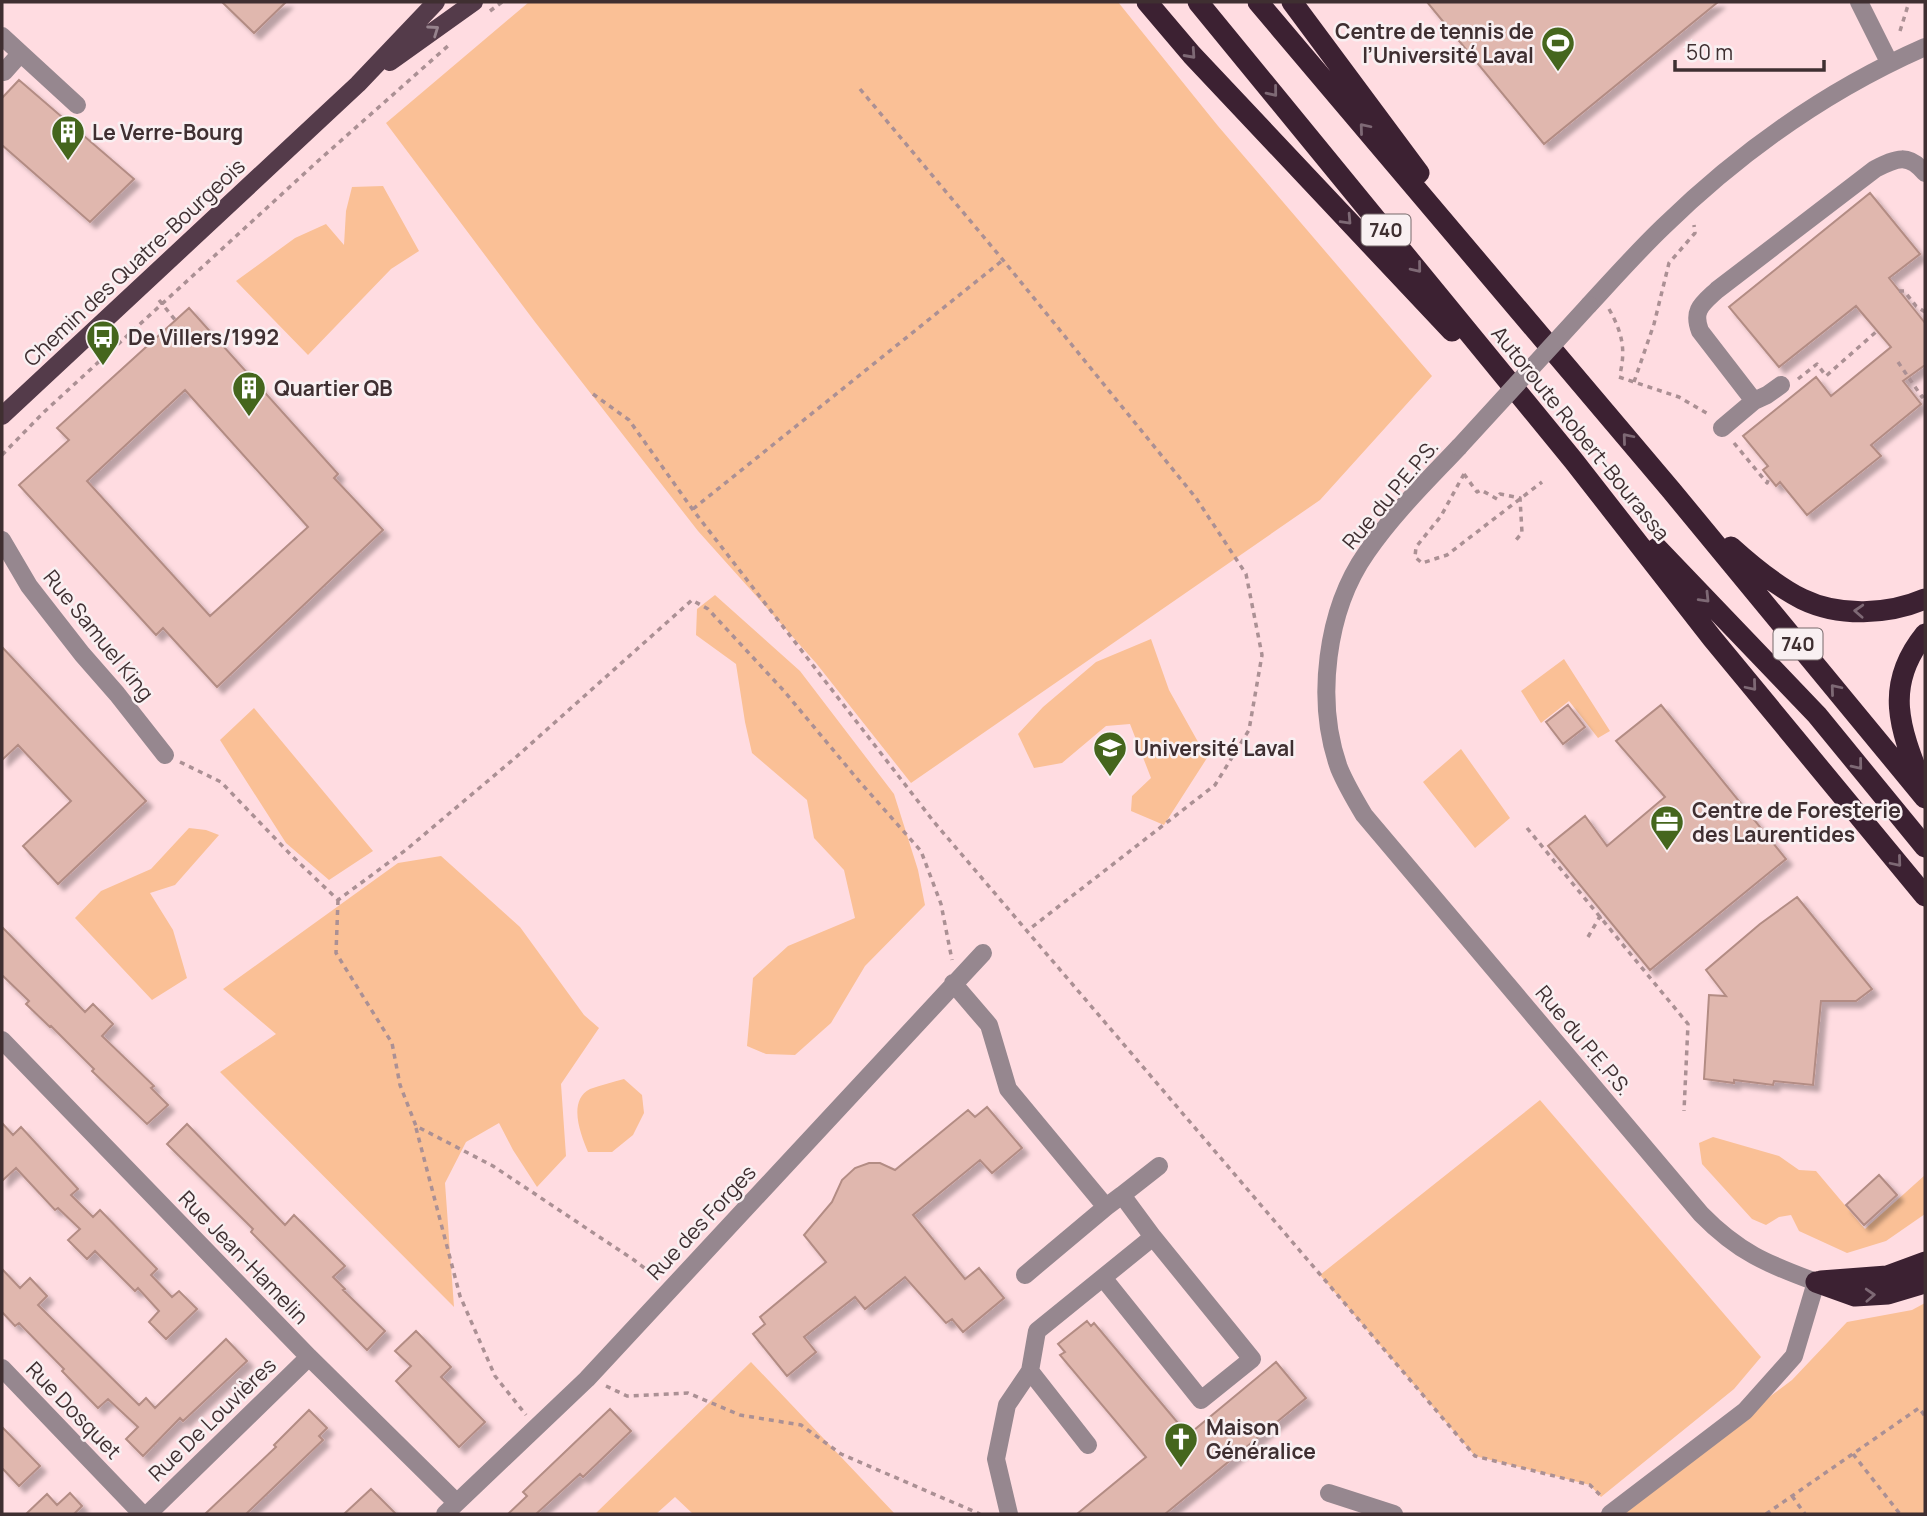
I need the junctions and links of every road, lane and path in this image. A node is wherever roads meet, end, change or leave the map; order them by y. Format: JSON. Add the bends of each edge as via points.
{"nodes":[{"id":1,"x":436,"y":2,"type":"edge"},
{"id":2,"x":502,"y":2,"type":"edge"},
{"id":3,"x":1147,"y":2,"type":"edge"},
{"id":4,"x":1198,"y":2,"type":"edge"},
{"id":5,"x":1258,"y":2,"type":"edge"},
{"id":6,"x":1292,"y":2,"type":"edge"},
{"id":7,"x":1859,"y":2,"type":"edge"},
{"id":8,"x":1909,"y":2,"type":"edge"},
{"id":9,"x":478,"y":10,"type":"edge"},
{"id":10,"x":1900,"y":31,"type":"dead end"},
{"id":11,"x":2,"y":36,"type":"edge"},
{"id":12,"x":454,"y":41,"type":"dead end"},
{"id":13,"x":1925,"y":47,"type":"edge"},
{"id":14,"x":20,"y":54,"type":"junction"},
{"id":15,"x":1889,"y":62,"type":"junction"},
{"id":16,"x":4,"y":72,"type":"dead end"},
{"id":17,"x":358,"y":84,"type":"junction"},
{"id":18,"x":860,"y":89,"type":"dead end"},
{"id":19,"x":77,"y":105,"type":"dead end"},
{"id":20,"x":1925,"y":173,"type":"edge"},
{"id":21,"x":1694,"y":225,"type":"dead end"},
{"id":22,"x":1003,"y":260,"type":"junction"},
{"id":23,"x":1899,"y":291,"type":"dead end"},
{"id":24,"x":1503,"y":292,"type":"junction"},
{"id":25,"x":161,"y":302,"type":"junction"},
{"id":26,"x":1611,"y":312,"type":"dead end"},
{"id":27,"x":1925,"y":312,"type":"edge"},
{"id":28,"x":176,"y":321,"type":"dead end"},
{"id":29,"x":1877,"y":331,"type":"dead end"},
{"id":30,"x":1898,"y":362,"type":"dead end"},
{"id":31,"x":1634,"y":382,"type":"junction"},
{"id":32,"x":1789,"y":382,"type":"joint"},
{"id":33,"x":593,"y":394,"type":"dead end"},
{"id":34,"x":1925,"y":394,"type":"edge"},
{"id":35,"x":1754,"y":401,"type":"junction"},
{"id":36,"x":2,"y":416,"type":"edge"},
{"id":37,"x":1723,"y":426,"type":"junction"},
{"id":38,"x":2,"y":455,"type":"edge"},
{"id":39,"x":1573,"y":460,"type":"junction"},
{"id":40,"x":1769,"y":478,"type":"dead end"},
{"id":41,"x":1542,"y":482,"type":"dead end"},
{"id":42,"x":1671,"y":490,"type":"junction"},
{"id":43,"x":1520,"y":498,"type":"junction"},
{"id":44,"x":693,"y":510,"type":"junction"},
{"id":45,"x":2,"y":540,"type":"edge"},
{"id":46,"x":1515,"y":541,"type":"dead end"},
{"id":47,"x":1925,"y":599,"type":"edge"},
{"id":48,"x":1925,"y":634,"type":"edge"},
{"id":49,"x":165,"y":755,"type":"joint"},
{"id":50,"x":1925,"y":792,"type":"edge"},
{"id":51,"x":1925,"y":798,"type":"edge"},
{"id":52,"x":1527,"y":828,"type":"dead end"},
{"id":53,"x":1925,"y":847,"type":"edge"},
{"id":54,"x":1925,"y":896,"type":"edge"},
{"id":55,"x":338,"y":900,"type":"junction"},
{"id":56,"x":1605,"y":915,"type":"dead end"},
{"id":57,"x":1599,"y":918,"type":"junction"},
{"id":58,"x":1027,"y":931,"type":"junction"},
{"id":59,"x":1588,"y":937,"type":"dead end"},
{"id":60,"x":983,"y":953,"type":"dead end"},
{"id":61,"x":955,"y":982,"type":"junction"},
{"id":62,"x":2,"y":1040,"type":"edge"},
{"id":63,"x":1684,"y":1111,"type":"dead end"},
{"id":64,"x":416,"y":1126,"type":"junction"},
{"id":65,"x":1159,"y":1166,"type":"dead end"},
{"id":66,"x":1122,"y":1195,"type":"junction"},
{"id":67,"x":1106,"y":1207,"type":"junction"},
{"id":68,"x":1153,"y":1237,"type":"junction"},
{"id":69,"x":1925,"y":1262,"type":"edge"},
{"id":70,"x":1026,"y":1275,"type":"dead end"},
{"id":71,"x":1104,"y":1279,"type":"junction"},
{"id":72,"x":1816,"y":1282,"type":"junction"},
{"id":73,"x":1925,"y":1283,"type":"edge"},
{"id":74,"x":671,"y":1288,"type":"junction"},
{"id":75,"x":309,"y":1357,"type":"junction"},
{"id":76,"x":2,"y":1368,"type":"edge"},
{"id":77,"x":1030,"y":1371,"type":"junction"},
{"id":78,"x":587,"y":1379,"type":"junction"},
{"id":79,"x":1925,"y":1416,"type":"edge"},
{"id":80,"x":536,"y":1427,"type":"junction"},
{"id":81,"x":1088,"y":1445,"type":"dead end"},
{"id":82,"x":1853,"y":1454,"type":"junction"},
{"id":83,"x":1329,"y":1493,"type":"dead end"},
{"id":84,"x":1792,"y":1496,"type":"junction"},
{"id":85,"x":451,"y":1508,"type":"edge"},
{"id":86,"x":1613,"y":1513,"type":"edge"},
{"id":87,"x":142,"y":1514,"type":"edge"},
{"id":88,"x":148,"y":1514,"type":"edge"},
{"id":89,"x":980,"y":1514,"type":"edge"},
{"id":90,"x":1010,"y":1514,"type":"edge"},
{"id":91,"x":1394,"y":1514,"type":"edge"},
{"id":92,"x":1766,"y":1514,"type":"edge"},
{"id":93,"x":1805,"y":1514,"type":"edge"},
{"id":94,"x":1900,"y":1514,"type":"edge"}],
"edges":[{"from":1,"to":17,"type":"main road","name":"Chemin des Quatre-Bourgeois"},
{"from":2,"to":9,"type":"path"},
{"from":3,"to":39,"type":"highway","one_way":true},
{"from":4,"to":39,"type":"highway","name":"Autoroute Robert-Bourassa","number":"740","one_way":true},
{"from":24,"to":5,"type":"highway","name":"Autoroute Robert-Bourassa","number":"740","one_way":true},
{"from":6,"to":24,"type":"highway"},
{"from":7,"to":15,"type":"street"},
{"from":8,"to":10,"type":"path"},
{"from":17,"to":9,"type":"main road","name":"Chemin des Quatre-Bourgeois","one_way":true},
{"from":11,"to":14,"type":"street"},
{"from":12,"to":25,"type":"path"},
{"from":13,"to":15,"type":"street","name":"Rue du P.E.P.S."},
{"from":14,"to":16,"type":"street"},
{"from":14,"to":19,"type":"street"},
{"from":15,"to":72,"type":"street","name":"Rue du P.E.P.S.","bridge":true,"via":[[1816,104],[1742,158],[1662,228],[1399,512],[1367,551],[1340,606],[1327,684],[1339,766],[1364,815],[1718,1232],[1770,1265]]},
{"from":17,"to":36,"type":"main road","name":"Chemin des Quatre-Bourgeois"},
{"from":18,"to":22,"type":"path"},
{"from":20,"to":35,"type":"street","via":[[1908,159],[1875,169],[1701,304],[1697,314],[1700,331]]},
{"from":21,"to":31,"type":"path","via":[[1695,233],[1669,263]]},
{"from":22,"to":44,"type":"path"},
{"from":22,"to":58,"type":"path","via":[[1196,498],[1246,574],[1262,655],[1249,730],[1215,785]]},
{"from":23,"to":27,"type":"path"},
{"from":42,"to":24,"type":"highway","name":"Autoroute Robert-Bourassa","number":"740","one_way":true},
{"from":25,"to":28,"type":"path"},
{"from":25,"to":38,"type":"path","via":[[43,410]]},
{"from":26,"to":31,"type":"path","via":[[1622,339],[1619,375]]},
{"from":29,"to":32,"type":"path","via":[[1826,376],[1817,364]]},
{"from":30,"to":34,"type":"path","via":[[1922,397]]},
{"from":31,"to":37,"type":"path","via":[[1679,397]]},
{"from":32,"to":35,"type":"street"},
{"from":33,"to":44,"type":"path","via":[[629,420]]},
{"from":35,"to":37,"type":"street"},
{"from":37,"to":40,"type":"path","via":[[1767,483]]},
{"from":39,"to":53,"type":"highway","one_way":true,"via":[[1817,715]]},
{"from":39,"to":54,"type":"highway","name":"Autoroute Robert-Bourassa","number":"740","one_way":true,"via":[[1712,638]]},
{"from":41,"to":43,"type":"path"},
{"from":47,"to":42,"type":"highway","one_way":true,"via":[[1867,612],[1803,599],[1735,551]]},
{"from":51,"to":42,"type":"highway","name":"Autoroute Robert-Bourassa","number":"740","one_way":true},
{"from":43,"to":43,"type":"path","via":[[1447,555],[1422,563],[1415,557],[1416,547],[1441,516],[1462,472],[1477,492],[1497,499],[1500,494]]},
{"from":43,"to":46,"type":"path","via":[[1522,533]]},
{"from":44,"to":58,"type":"path","via":[[934,822]]},
{"from":45,"to":49,"type":"street","name":"Rue Samuel King","via":[[29,586]]},
{"from":48,"to":50,"type":"highway","via":[[1904,672],[1899,705],[1903,732]]},
{"from":49,"to":55,"type":"path","via":[[221,782]]},
{"from":52,"to":57,"type":"path"},
{"from":55,"to":61,"type":"path","via":[[515,758],[692,600],[708,609],[784,691],[921,851],[941,904]]},
{"from":55,"to":64,"type":"path","via":[[336,953],[392,1044],[400,1085]]},
{"from":56,"to":57,"type":"path"},
{"from":57,"to":59,"type":"path"},
{"from":57,"to":63,"type":"path","via":[[1688,1024]]},
{"from":58,"to":86,"type":"path","via":[[1475,1456],[1590,1485]]},
{"from":60,"to":61,"type":"street","name":"Rue des Forges"},
{"from":61,"to":67,"type":"street","via":[[989,1025],[1008,1089]]},
{"from":61,"to":74,"type":"street","name":"Rue des Forges"},
{"from":62,"to":75,"type":"street","name":"Rue Jean-Hamelin"},
{"from":64,"to":74,"type":"path","via":[[493,1166]]},
{"from":64,"to":80,"type":"path","via":[[460,1296],[495,1376]]},
{"from":65,"to":66,"type":"street"},
{"from":66,"to":67,"type":"street"},
{"from":66,"to":68,"type":"street"},
{"from":67,"to":70,"type":"street"},
{"from":68,"to":71,"type":"street"},
{"from":68,"to":71,"type":"street","via":[[1252,1359],[1201,1400]]},
{"from":69,"to":72,"type":"highway","via":[[1888,1276]]},
{"from":71,"to":77,"type":"street","via":[[1038,1331]]},
{"from":72,"to":73,"type":"highway","one_way":true,"via":[[1855,1296],[1888,1294]]},
{"from":72,"to":86,"type":"street","via":[[1794,1356],[1745,1410]]},
{"from":74,"to":78,"type":"street","name":"Rue des Forges"},
{"from":75,"to":85,"type":"street","name":"Rue Jean-Hamelin"},
{"from":75,"to":88,"type":"street","name":"Rue De Louvières"},
{"from":76,"to":87,"type":"street","name":"Rue Dosquet"},
{"from":77,"to":81,"type":"street"},
{"from":77,"to":90,"type":"street","via":[[1007,1405],[996,1459]]},
{"from":78,"to":80,"type":"street","name":"Rue des Forges"},
{"from":78,"to":89,"type":"path","via":[[627,1396],[688,1393],[740,1415],[802,1425],[841,1454]]},
{"from":79,"to":82,"type":"path","via":[[1919,1408]]},
{"from":80,"to":85,"type":"street","name":"Rue des Forges"},
{"from":82,"to":84,"type":"path"},
{"from":82,"to":94,"type":"path"},
{"from":83,"to":91,"type":"street"},
{"from":84,"to":92,"type":"path"},
{"from":84,"to":93,"type":"path"}]}
